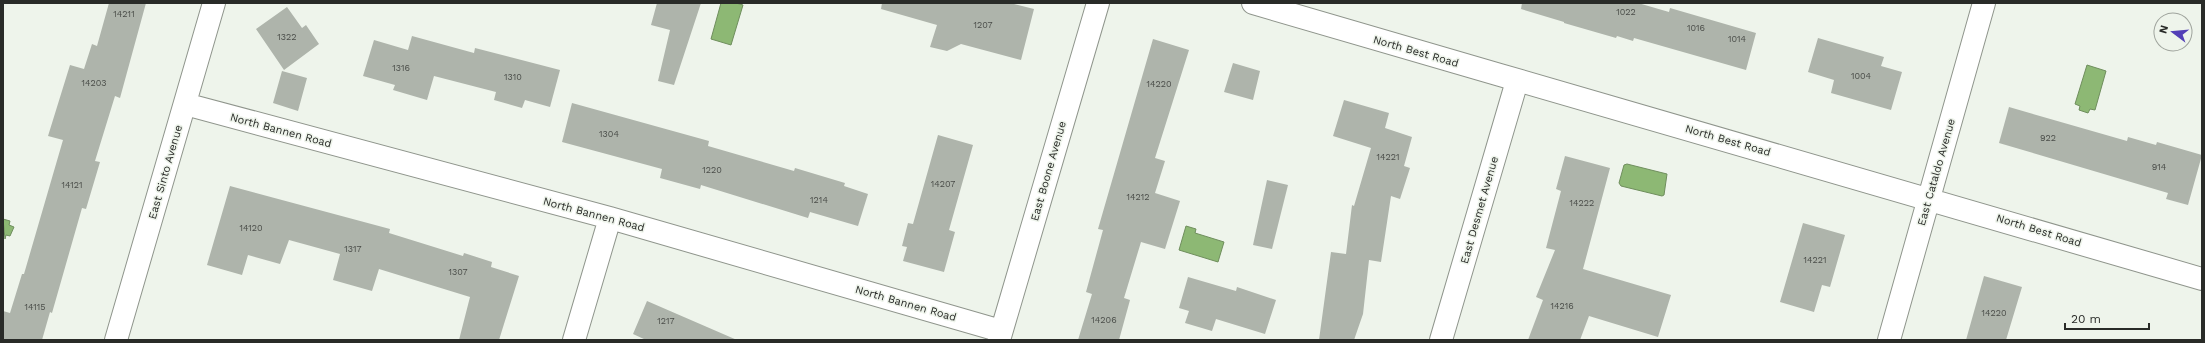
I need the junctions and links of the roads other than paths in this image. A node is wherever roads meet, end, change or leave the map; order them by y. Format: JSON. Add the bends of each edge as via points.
{"nodes":[{"id":1,"x":214,"y":3,"type":"edge"},
{"id":2,"x":1098,"y":3,"type":"edge"},
{"id":3,"x":1253,"y":3,"type":"edge"},
{"id":4,"x":1984,"y":3,"type":"edge"},
{"id":5,"x":1517,"y":81,"type":"junction"},
{"id":6,"x":185,"y":104,"type":"junction"},
{"id":7,"x":1929,"y":197,"type":"junction"},
{"id":8,"x":610,"y":218,"type":"junction"},
{"id":9,"x":2202,"y":279,"type":"edge"},
{"id":10,"x":1000,"y":335,"type":"edge"},
{"id":11,"x":116,"y":340,"type":"edge"},
{"id":12,"x":574,"y":340,"type":"edge"},
{"id":13,"x":1441,"y":340,"type":"edge"},
{"id":14,"x":1888,"y":340,"type":"edge"}],
"edges":[{"from":1,"to":6,"type":"street","name":"East Sinto Avenue"},
{"from":2,"to":10,"type":"street","name":"East Boone Avenue"},
{"from":3,"to":5,"type":"street","name":"North Best Road"},
{"from":4,"to":7,"type":"street","name":"East Cataldo Avenue"},
{"from":5,"to":7,"type":"street","name":"North Best Road"},
{"from":5,"to":13,"type":"street","name":"East Desmet Avenue"},
{"from":6,"to":8,"type":"street","name":"North Bannen Road"},
{"from":6,"to":11,"type":"street","name":"East Sinto Avenue"},
{"from":7,"to":9,"type":"street","name":"North Best Road"},
{"from":7,"to":14,"type":"street","name":"East Cataldo Avenue"},
{"from":8,"to":10,"type":"street","name":"North Bannen Road"},
{"from":8,"to":12,"type":"street"}]}
